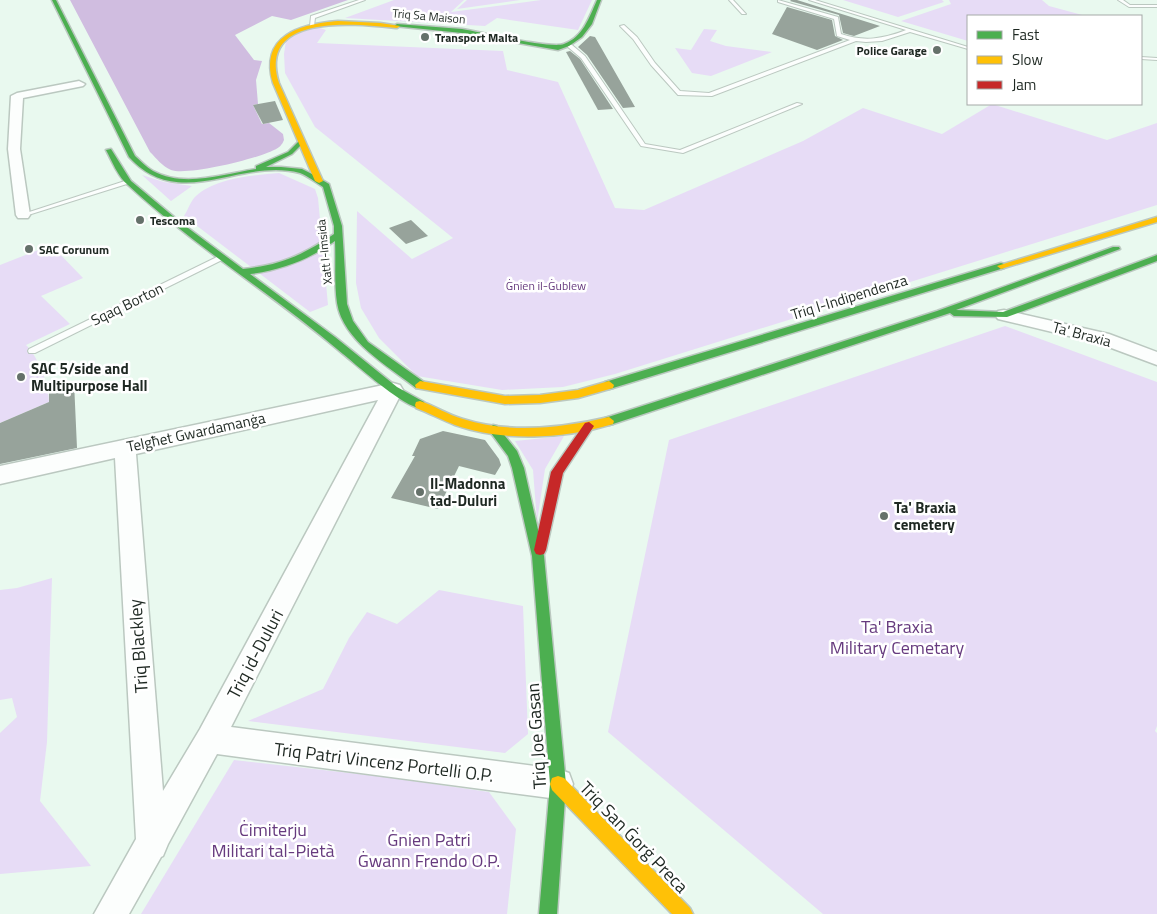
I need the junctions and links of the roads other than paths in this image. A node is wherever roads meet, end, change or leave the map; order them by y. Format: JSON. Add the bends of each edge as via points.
{"nodes":[{"id":1,"x":44,"y":0,"type":"edge"},
{"id":2,"x":54,"y":0,"type":"edge"},
{"id":3,"x":363,"y":0,"type":"edge"},
{"id":4,"x":599,"y":0,"type":"edge"},
{"id":5,"x":731,"y":0,"type":"edge"},
{"id":6,"x":811,"y":0,"type":"edge"},
{"id":7,"x":1120,"y":0,"type":"edge"},
{"id":8,"x":779,"y":1,"type":"dead end"},
{"id":9,"x":1157,"y":6,"type":"edge"},
{"id":10,"x":744,"y":13,"type":"dead end"},
{"id":11,"x":50,"y":18,"type":"dead end"},
{"id":12,"x":312,"y":26,"type":"junction"},
{"id":13,"x":622,"y":26,"type":"dead end"},
{"id":14,"x":908,"y":31,"type":"junction"},
{"id":15,"x":854,"y":40,"type":"junction"},
{"id":16,"x":570,"y":46,"type":"junction"},
{"id":17,"x":967,"y":48,"type":"edge"},
{"id":18,"x":1142,"y":57,"type":"edge"},
{"id":19,"x":1157,"y":59,"type":"edge"},
{"id":20,"x":79,"y":84,"type":"dead end"},
{"id":21,"x":798,"y":104,"type":"dead end"},
{"id":22,"x":104,"y":140,"type":"dead end"},
{"id":23,"x":301,"y":142,"type":"junction"},
{"id":24,"x":14,"y":149,"type":"junction"},
{"id":25,"x":0,"y":151,"type":"edge"},
{"id":26,"x":259,"y":168,"type":"junction"},
{"id":27,"x":233,"y":175,"type":"junction"},
{"id":28,"x":319,"y":181,"type":"junction"},
{"id":29,"x":128,"y":182,"type":"junction"},
{"id":30,"x":196,"y":190,"type":"dead end"},
{"id":31,"x":178,"y":205,"type":"dead end"},
{"id":32,"x":23,"y":215,"type":"joint"},
{"id":33,"x":1157,"y":218,"type":"edge"},
{"id":34,"x":177,"y":224,"type":"junction"},
{"id":35,"x":337,"y":236,"type":"junction"},
{"id":36,"x":1131,"y":244,"type":"dead end"},
{"id":37,"x":222,"y":258,"type":"junction"},
{"id":38,"x":1157,"y":258,"type":"edge"},
{"id":39,"x":241,"y":272,"type":"junction"},
{"id":40,"x":940,"y":313,"type":"junction"},
{"id":41,"x":1004,"y":315,"type":"junction"},
{"id":42,"x":32,"y":350,"type":"dead end"},
{"id":43,"x":1157,"y":360,"type":"edge"},
{"id":44,"x":392,"y":390,"type":"junction"},
{"id":45,"x":578,"y":394,"type":"joint"},
{"id":46,"x":589,"y":426,"type":"junction"},
{"id":47,"x":493,"y":429,"type":"junction"},
{"id":48,"x":125,"y":448,"type":"junction"},
{"id":49,"x":0,"y":475,"type":"edge"},
{"id":50,"x":538,"y":556,"type":"junction"},
{"id":51,"x":210,"y":739,"type":"junction"},
{"id":52,"x":558,"y":784,"type":"junction"},
{"id":53,"x":152,"y":845,"type":"junction"},
{"id":54,"x":111,"y":914,"type":"edge"},
{"id":55,"x":548,"y":914,"type":"edge"},
{"id":56,"x":684,"y":914,"type":"edge"}],
"edges":[{"from":1,"to":11,"type":"main road"},
{"from":2,"to":27,"type":"main road","via":[[132,157],[141,168],[157,177],[192,181]]},
{"from":3,"to":12,"type":"lane","via":[[313,17]]},
{"from":4,"to":16,"type":"main road","via":[[581,39]]},
{"from":5,"to":10,"type":"lane"},
{"from":6,"to":14,"type":"lane"},
{"from":7,"to":9,"type":"lane","via":[[1129,6]]},
{"from":8,"to":15,"type":"lane","via":[[836,18],[839,35]]},
{"from":12,"to":16,"type":"main road","name":"Triq Sa Maison","via":[[337,23],[434,28],[547,48]]},
{"from":12,"to":23,"type":"main road","name":"Triq Sa Maison","via":[[288,34],[273,57],[274,77]]},
{"from":13,"to":15,"type":"lane","via":[[678,93],[710,96]]},
{"from":14,"to":15,"type":"lane","via":[[885,40]]},
{"from":14,"to":17,"type":"lane"},
{"from":16,"to":21,"type":"lane","via":[[583,57],[643,145],[680,152]]},
{"from":18,"to":19,"type":"lane"},
{"from":20,"to":24,"type":"street","via":[[18,96]]},
{"from":22,"to":29,"type":"main road"},
{"from":23,"to":26,"type":"main road","via":[[290,153]]},
{"from":23,"to":28,"type":"main road","name":"Xatt l-Imsida"},
{"from":24,"to":25,"type":"street"},
{"from":24,"to":32,"type":"street"},
{"from":26,"to":27,"type":"main road"},
{"from":26,"to":28,"type":"main road","via":[[300,171]]},
{"from":27,"to":30,"type":"main road"},
{"from":28,"to":35,"type":"main road","name":"Xatt l-Imsida","via":[[326,186],[338,226]]},
{"from":29,"to":32,"type":"lane"},
{"from":29,"to":34,"type":"main road"},
{"from":31,"to":34,"type":"main road"},
{"from":33,"to":45,"type":"main road","name":"Triq l-Indipendenza"},
{"from":34,"to":37,"type":"main road"},
{"from":35,"to":39,"type":"main road","via":[[298,260],[273,269]]},
{"from":35,"to":45,"type":"main road","name":"Xatt l-Imsida","via":[[342,304],[349,321],[365,344],[420,385],[505,400]]},
{"from":36,"to":40,"type":"main road"},
{"from":37,"to":39,"type":"main road"},
{"from":37,"to":42,"type":"lane","name":"Sqaq Borton"},
{"from":38,"to":41,"type":"main road"},
{"from":39,"to":44,"type":"main road","via":[[332,339]]},
{"from":40,"to":41,"type":"main road"},
{"from":40,"to":46,"type":"main road"},
{"from":41,"to":43,"type":"street","name":"Ta' Braxia","via":[[1103,338]]},
{"from":44,"to":47,"type":"main road","via":[[460,422]]},
{"from":44,"to":48,"type":"street","name":"Telgħet Gwardamanġa"},
{"from":44,"to":51,"type":"street","name":"Triq id-Duluri"},
{"from":46,"to":47,"type":"main road","via":[[547,432]]},
{"from":46,"to":50,"type":"main road","name":"Triq Joe Gasan","via":[[557,472]]},
{"from":47,"to":50,"type":"main road","name":"Triq Joe Gasan","via":[[513,454],[518,468]]},
{"from":48,"to":49,"type":"street","name":"Telgħet Gwardamanġa"},
{"from":48,"to":53,"type":"street","name":"Triq Blackley"},
{"from":50,"to":52,"type":"main road","name":"Triq Joe Gasan"},
{"from":51,"to":52,"type":"street","name":"Triq Patri Vincenz Portelli O.P."},
{"from":51,"to":53,"type":"street","name":"Triq id-Duluri"},
{"from":52,"to":55,"type":"main road","name":"Triq Joe Gasan"},
{"from":52,"to":56,"type":"main road","name":"Triq San Ġorġ Preca"},
{"from":53,"to":54,"type":"street","name":"Triq id-Duluri"}]}
